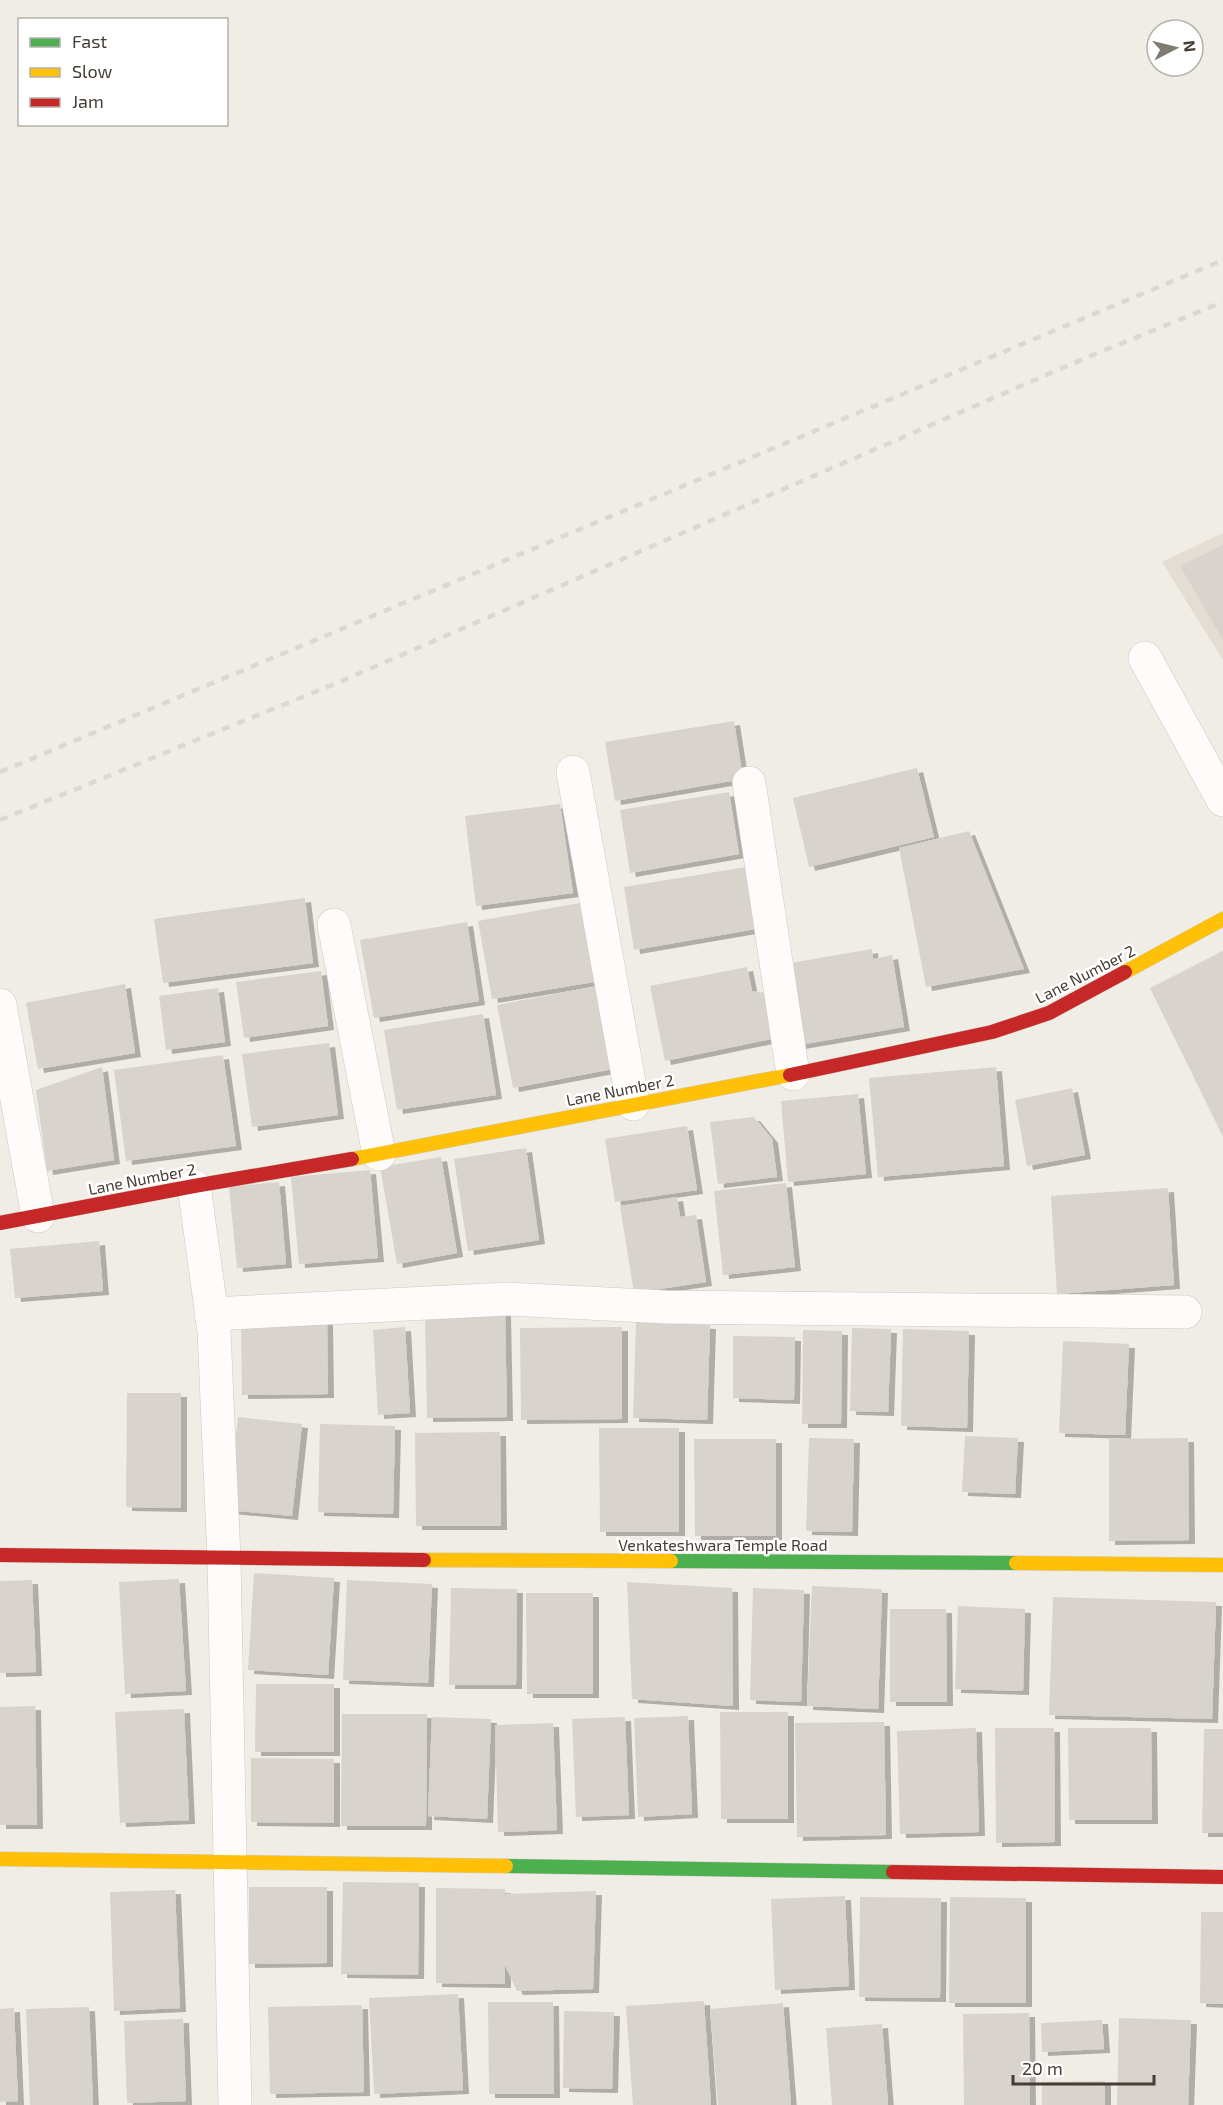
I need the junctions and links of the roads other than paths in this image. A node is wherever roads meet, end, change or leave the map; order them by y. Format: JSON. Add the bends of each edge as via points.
{"nodes":[{"id":1,"x":1145,"y":658,"type":"dead end"},
{"id":2,"x":573,"y":772,"type":"dead end"},
{"id":3,"x":749,"y":783,"type":"dead end"},
{"id":4,"x":1223,"y":800,"type":"edge"},
{"id":5,"x":1223,"y":919,"type":"edge"},
{"id":6,"x":334,"y":925,"type":"dead end"},
{"id":7,"x":0,"y":1005,"type":"edge"},
{"id":8,"x":793,"y":1074,"type":"junction"},
{"id":9,"x":633,"y":1104,"type":"junction"},
{"id":10,"x":379,"y":1154,"type":"junction"},
{"id":11,"x":194,"y":1186,"type":"junction"},
{"id":12,"x":38,"y":1216,"type":"junction"},
{"id":13,"x":0,"y":1223,"type":"edge"},
{"id":14,"x":1185,"y":1312,"type":"dead end"},
{"id":15,"x":211,"y":1314,"type":"junction"},
{"id":16,"x":0,"y":1555,"type":"edge"},
{"id":17,"x":224,"y":1559,"type":"junction"},
{"id":18,"x":1223,"y":1565,"type":"edge"},
{"id":19,"x":0,"y":1859,"type":"edge"},
{"id":20,"x":229,"y":1861,"type":"junction"},
{"id":21,"x":1223,"y":1877,"type":"edge"},
{"id":22,"x":235,"y":2105,"type":"edge"}],
"edges":[{"from":1,"to":4,"type":"street"},
{"from":2,"to":9,"type":"street"},
{"from":3,"to":8,"type":"street"},
{"from":5,"to":8,"type":"street","name":"Lane Number 2","via":[[1049,1013],[992,1032]]},
{"from":6,"to":10,"type":"street"},
{"from":7,"to":12,"type":"street"},
{"from":8,"to":9,"type":"street","name":"Lane Number 2"},
{"from":9,"to":10,"type":"street","name":"Lane Number 2"},
{"from":10,"to":11,"type":"street","name":"Lane Number 2"},
{"from":11,"to":12,"type":"street","name":"Lane Number 2"},
{"from":11,"to":15,"type":"street"},
{"from":12,"to":13,"type":"street","name":"Lane Number 2"},
{"from":14,"to":15,"type":"street","via":[[666,1307],[507,1299]]},
{"from":15,"to":17,"type":"street"},
{"from":16,"to":17,"type":"street","name":"Venkateshwara Temple Road"},
{"from":17,"to":18,"type":"street","name":"Venkateshwara Temple Road"},
{"from":17,"to":20,"type":"street"},
{"from":19,"to":20,"type":"street"},
{"from":20,"to":21,"type":"street"},
{"from":20,"to":22,"type":"street"}]}
